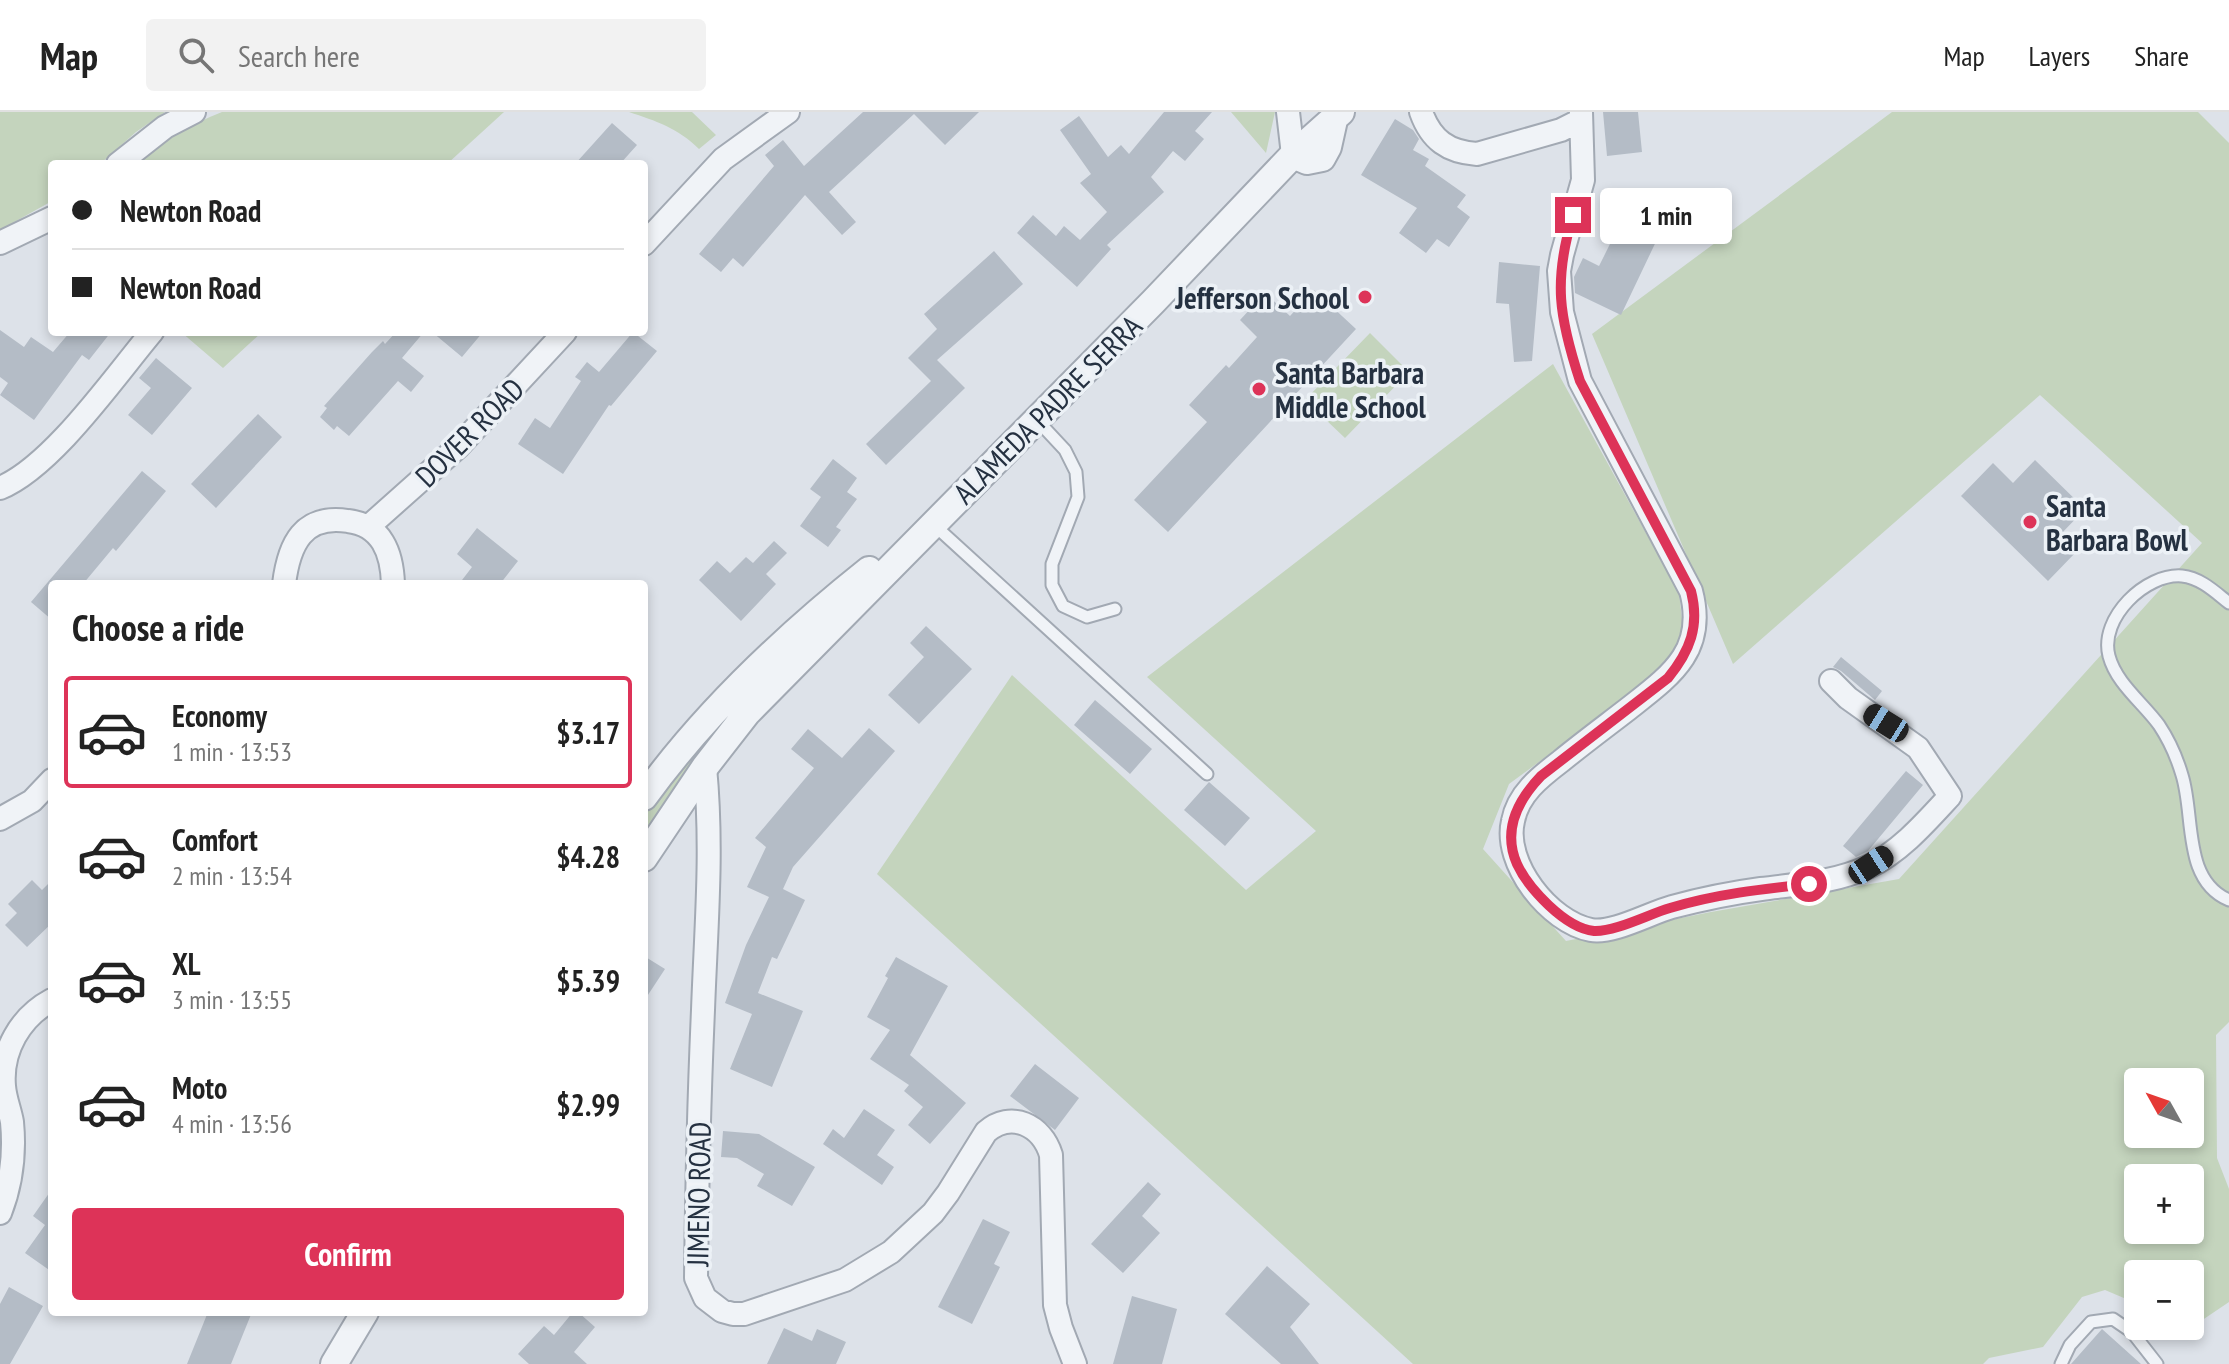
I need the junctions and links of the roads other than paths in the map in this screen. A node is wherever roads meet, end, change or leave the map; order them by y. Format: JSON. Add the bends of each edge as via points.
{"nodes":[{"id":1,"x":194,"y":112,"type":"edge"},
{"id":2,"x":788,"y":112,"type":"edge"},
{"id":3,"x":1288,"y":112,"type":"edge"},
{"id":4,"x":1421,"y":112,"type":"edge"},
{"id":5,"x":1331,"y":115,"type":"edge"},
{"id":6,"x":1581,"y":116,"type":"edge"},
{"id":7,"x":1293,"y":155,"type":"junction"},
{"id":8,"x":123,"y":160,"type":"edge"},
{"id":9,"x":48,"y":220,"type":"edge"},
{"id":10,"x":648,"y":240,"type":"edge"},
{"id":11,"x":0,"y":243,"type":"edge"},
{"id":12,"x":149,"y":336,"type":"edge"},
{"id":13,"x":561,"y":336,"type":"edge"},
{"id":14,"x":1037,"y":420,"type":"junction"},
{"id":15,"x":0,"y":488,"type":"edge"},
{"id":16,"x":933,"y":523,"type":"junction"},
{"id":17,"x":368,"y":527,"type":"junction"},
{"id":18,"x":285,"y":580,"type":"edge"},
{"id":19,"x":393,"y":580,"type":"edge"},
{"id":20,"x":2229,"y":603,"type":"edge"},
{"id":21,"x":1115,"y":609,"type":"dead end"},
{"id":22,"x":1831,"y":681,"type":"dead end"},
{"id":23,"x":705,"y":767,"type":"junction"},
{"id":24,"x":1207,"y":774,"type":"dead end"},
{"id":25,"x":48,"y":784,"type":"edge"},
{"id":26,"x":648,"y":792,"type":"edge"},
{"id":27,"x":0,"y":819,"type":"edge"},
{"id":28,"x":648,"y":852,"type":"edge"},
{"id":29,"x":2229,"y":900,"type":"edge"},
{"id":30,"x":48,"y":1003,"type":"edge"},
{"id":31,"x":0,"y":1213,"type":"edge"},
{"id":32,"x":363,"y":1316,"type":"edge"},
{"id":33,"x":334,"y":1364,"type":"edge"},
{"id":34,"x":1075,"y":1364,"type":"edge"},
{"id":35,"x":2061,"y":1364,"type":"edge"},
{"id":36,"x":2157,"y":1364,"type":"edge"}],
"edges":[{"from":1,"to":8,"type":"street"},
{"from":2,"to":10,"type":"street","via":[[723,159]]},
{"from":3,"to":7,"type":"street"},
{"from":4,"to":6,"type":"street","via":[[1443,145],[1477,154],[1561,130]]},
{"from":5,"to":7,"type":"street","name":"ALAMEDA PADRE SERRA"},
{"from":6,"to":22,"type":"street","via":[[1583,180],[1559,271],[1562,312],[1580,381],[1691,591],[1695,625],[1691,644],[1668,678],[1541,776],[1518,804],[1512,850],[1527,881],[1568,920],[1595,931],[1719,895],[1830,881],[1891,852],[1950,796],[1918,748]]},
{"from":7,"to":14,"type":"street","name":"ALAMEDA PADRE SERRA"},
{"from":9,"to":11,"type":"street"},
{"from":12,"to":15,"type":"street","via":[[49,453]]},
{"from":13,"to":17,"type":"street","name":"DOVER ROAD","via":[[459,446]]},
{"from":14,"to":16,"type":"street","name":"ALAMEDA PADRE SERRA"},
{"from":14,"to":21,"type":"lane","via":[[1065,450],[1076,472],[1078,497],[1052,564],[1052,585],[1063,606],[1087,617]]},
{"from":16,"to":23,"type":"street","name":"ALAMEDA PADRE SERRA","via":[[747,713]]},
{"from":16,"to":24,"type":"lane"},
{"from":16,"to":26,"type":"street","name":"ALAMEDA PADRE SERRA","via":[[841,592],[793,636],[714,713]]},
{"from":17,"to":18,"type":"street","via":[[332,518],[310,525],[291,553]]},
{"from":17,"to":19,"type":"street","via":[[384,543]]},
{"from":20,"to":29,"type":"lane","via":[[2193,578],[2167,577],[2124,607],[2114,619],[2108,643],[2114,667],[2173,749],[2189,801],[2201,876]]},
{"from":23,"to":28,"type":"street","name":"ALAMEDA PADRE SERRA"},
{"from":23,"to":34,"type":"street","name":"JIMENO ROAD","via":[[711,850],[696,1278],[705,1298],[722,1311],[744,1314],[845,1280],[891,1252],[933,1213],[986,1132],[994,1125],[1018,1122],[1040,1132],[1051,1155],[1055,1305]]},
{"from":25,"to":27,"type":"street","via":[[32,801]]},
{"from":30,"to":31,"type":"street","via":[[18,1030],[7,1056],[3,1083],[13,1147]]},
{"from":32,"to":33,"type":"street"},
{"from":35,"to":36,"type":"lane","via":[[2091,1322],[2113,1319],[2132,1332]]}]}
